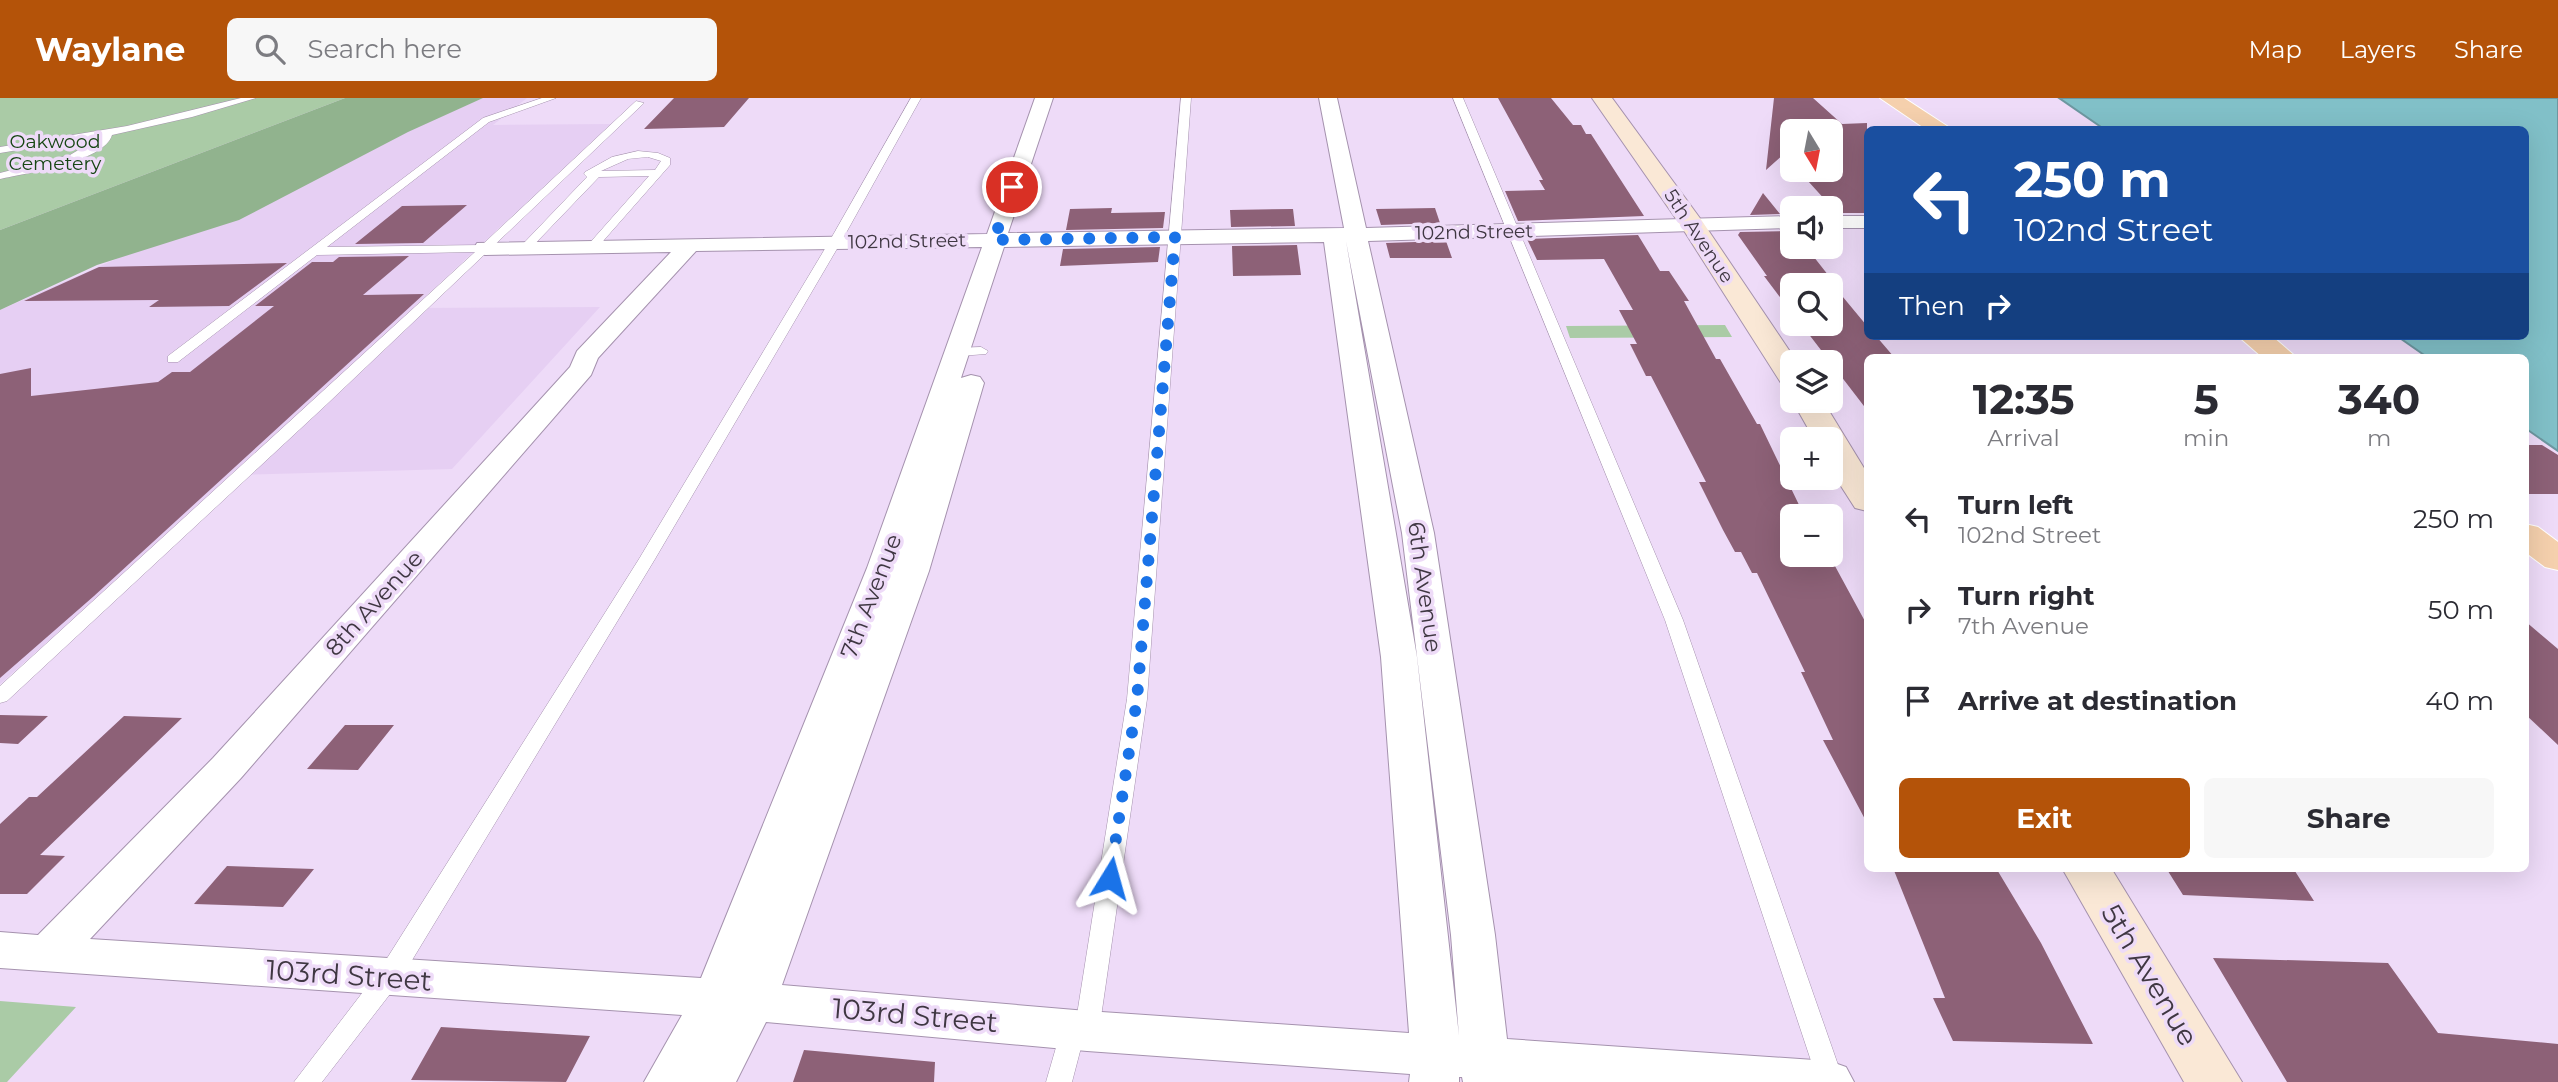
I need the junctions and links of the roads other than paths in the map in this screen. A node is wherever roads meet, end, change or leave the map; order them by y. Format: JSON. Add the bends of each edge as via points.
{"nodes":[{"id":1,"x":251,"y":98,"type":"edge"},
{"id":2,"x":551,"y":98,"type":"edge"},
{"id":3,"x":916,"y":98,"type":"edge"},
{"id":4,"x":1044,"y":98,"type":"edge"},
{"id":5,"x":1059,"y":98,"type":"edge"},
{"id":6,"x":1186,"y":98,"type":"edge"},
{"id":7,"x":1311,"y":98,"type":"edge"},
{"id":8,"x":1328,"y":98,"type":"edge"},
{"id":9,"x":1458,"y":98,"type":"edge"},
{"id":10,"x":1602,"y":98,"type":"edge"},
{"id":11,"x":1890,"y":98,"type":"edge"},
{"id":12,"x":639,"y":103,"type":"dead end"},
{"id":13,"x":1937,"y":126,"type":"edge"},
{"id":14,"x":110,"y":133,"type":"junction"},
{"id":15,"x":0,"y":150,"type":"edge"},
{"id":16,"x":565,"y":173,"type":"junction"},
{"id":17,"x":658,"y":173,"type":"junction"},
{"id":18,"x":593,"y":174,"type":"junction"},
{"id":19,"x":0,"y":176,"type":"edge"},
{"id":20,"x":1780,"y":222,"type":"edge"},
{"id":21,"x":1843,"y":222,"type":"edge"},
{"id":22,"x":1864,"y":222,"type":"edge"},
{"id":23,"x":1693,"y":226,"type":"junction"},
{"id":24,"x":1512,"y":231,"type":"junction"},
{"id":25,"x":1345,"y":234,"type":"junction"},
{"id":26,"x":1175,"y":237,"type":"junction"},
{"id":27,"x":1005,"y":240,"type":"junction"},
{"id":28,"x":835,"y":242,"type":"junction"},
{"id":29,"x":690,"y":244,"type":"junction"},
{"id":30,"x":593,"y":246,"type":"junction"},
{"id":31,"x":485,"y":248,"type":"junction"},
{"id":32,"x":524,"y":248,"type":"junction"},
{"id":33,"x":316,"y":251,"type":"junction"},
{"id":34,"x":2258,"y":340,"type":"edge"},
{"id":35,"x":2277,"y":354,"type":"edge"},
{"id":36,"x":173,"y":359,"type":"dead end"},
{"id":37,"x":1780,"y":359,"type":"edge"},
{"id":38,"x":1375,"y":399,"type":"junction"},
{"id":39,"x":1843,"y":462,"type":"edge"},
{"id":40,"x":1864,"y":497,"type":"edge"},
{"id":41,"x":2529,"y":538,"type":"edge"},
{"id":42,"x":2558,"y":559,"type":"edge"},
{"id":43,"x":1391,"y":606,"type":"junction"},
{"id":44,"x":1428,"y":606,"type":"junction"},
{"id":45,"x":0,"y":697,"type":"edge"},
{"id":46,"x":2088,"y":872,"type":"edge"},
{"id":47,"x":0,"y":950,"type":"edge"},
{"id":48,"x":48,"y":954,"type":"junction"},
{"id":49,"x":388,"y":978,"type":"junction"},
{"id":50,"x":734,"y":999,"type":"junction"},
{"id":51,"x":1080,"y":1030,"type":"junction"},
{"id":52,"x":1435,"y":1068,"type":"edge"},
{"id":53,"x":1487,"y":1071,"type":"edge"},
{"id":54,"x":307,"y":1082,"type":"edge"},
{"id":55,"x":669,"y":1082,"type":"edge"},
{"id":56,"x":711,"y":1082,"type":"edge"},
{"id":57,"x":1059,"y":1082,"type":"edge"},
{"id":58,"x":1830,"y":1082,"type":"edge"},
{"id":59,"x":2214,"y":1082,"type":"edge"}],
"edges":[{"from":1,"to":14,"type":"lane"},
{"from":2,"to":33,"type":"lane","via":[[486,120]]},
{"from":3,"to":28,"type":"lane"},
{"from":4,"to":27,"type":"street","name":"7th Avenue"},
{"from":5,"to":27,"type":"street","name":"7th Avenue"},
{"from":6,"to":26,"type":"lane"},
{"from":7,"to":25,"type":"street","name":"6th Avenue"},
{"from":8,"to":25,"type":"street","name":"6th Avenue"},
{"from":9,"to":24,"type":"lane"},
{"from":10,"to":23,"type":"street","name":"5th Avenue"},
{"from":11,"to":13,"type":"main road"},
{"from":12,"to":16,"type":"lane"},
{"from":14,"to":15,"type":"lane"},
{"from":14,"to":19,"type":"lane","via":[[103,143],[78,155]]},
{"from":16,"to":18,"type":"lane"},
{"from":16,"to":31,"type":"lane"},
{"from":17,"to":18,"type":"lane"},
{"from":17,"to":18,"type":"lane","via":[[666,160],[646,154],[615,159]]},
{"from":17,"to":30,"type":"lane"},
{"from":18,"to":32,"type":"lane"},
{"from":20,"to":23,"type":"street","name":"102nd Street"},
{"from":21,"to":22,"type":"street"},
{"from":23,"to":24,"type":"street","name":"102nd Street"},
{"from":23,"to":37,"type":"street","name":"5th Avenue"},
{"from":24,"to":25,"type":"street","name":"102nd Street"},
{"from":24,"to":58,"type":"lane","via":[[1674,621]]},
{"from":25,"to":26,"type":"street","name":"102nd Street"},
{"from":25,"to":38,"type":"street","name":"6th Avenue"},
{"from":26,"to":27,"type":"street","name":"102nd Street"},
{"from":26,"to":51,"type":"lane","via":[[1137,699]]},
{"from":27,"to":28,"type":"street","name":"102nd Street"},
{"from":27,"to":50,"type":"street","name":"7th Avenue","via":[[893,581]]},
{"from":28,"to":29,"type":"street","name":"102nd Street"},
{"from":28,"to":49,"type":"lane","via":[[648,559]]},
{"from":29,"to":30,"type":"street","name":"102nd Street"},
{"from":29,"to":48,"type":"street","name":"8th Avenue","via":[[586,356],[582,369],[227,768]]},
{"from":30,"to":32,"type":"street","name":"102nd Street"},
{"from":31,"to":32,"type":"street","name":"102nd Street"},
{"from":31,"to":33,"type":"lane","name":"102nd Street"},
{"from":31,"to":45,"type":"lane"},
{"from":33,"to":36,"type":"lane"},
{"from":34,"to":35,"type":"main road"},
{"from":38,"to":43,"type":"street","name":"6th Avenue"},
{"from":38,"to":44,"type":"street","name":"6th Avenue","via":[[1418,533]]},
{"from":39,"to":40,"type":"street"},
{"from":41,"to":42,"type":"main road"},
{"from":43,"to":44,"type":"lane"},
{"from":43,"to":52,"type":"street","name":"6th Avenue"},
{"from":44,"to":53,"type":"street","name":"6th Avenue","via":[[1474,935]]},
{"from":46,"to":59,"type":"street","name":"5th Avenue"},
{"from":47,"to":48,"type":"street","name":"103rd Street"},
{"from":48,"to":49,"type":"street","name":"103rd Street"},
{"from":49,"to":50,"type":"street","name":"103rd Street"},
{"from":49,"to":54,"type":"lane"},
{"from":50,"to":51,"type":"street","name":"103rd Street"},
{"from":50,"to":55,"type":"street","name":"7th Avenue"},
{"from":50,"to":56,"type":"street","name":"7th Avenue"},
{"from":51,"to":52,"type":"street","name":"103rd Street"},
{"from":51,"to":57,"type":"lane"},
{"from":52,"to":53,"type":"street","name":"103rd Street"},
{"from":53,"to":58,"type":"street","name":"103rd Street"}]}
